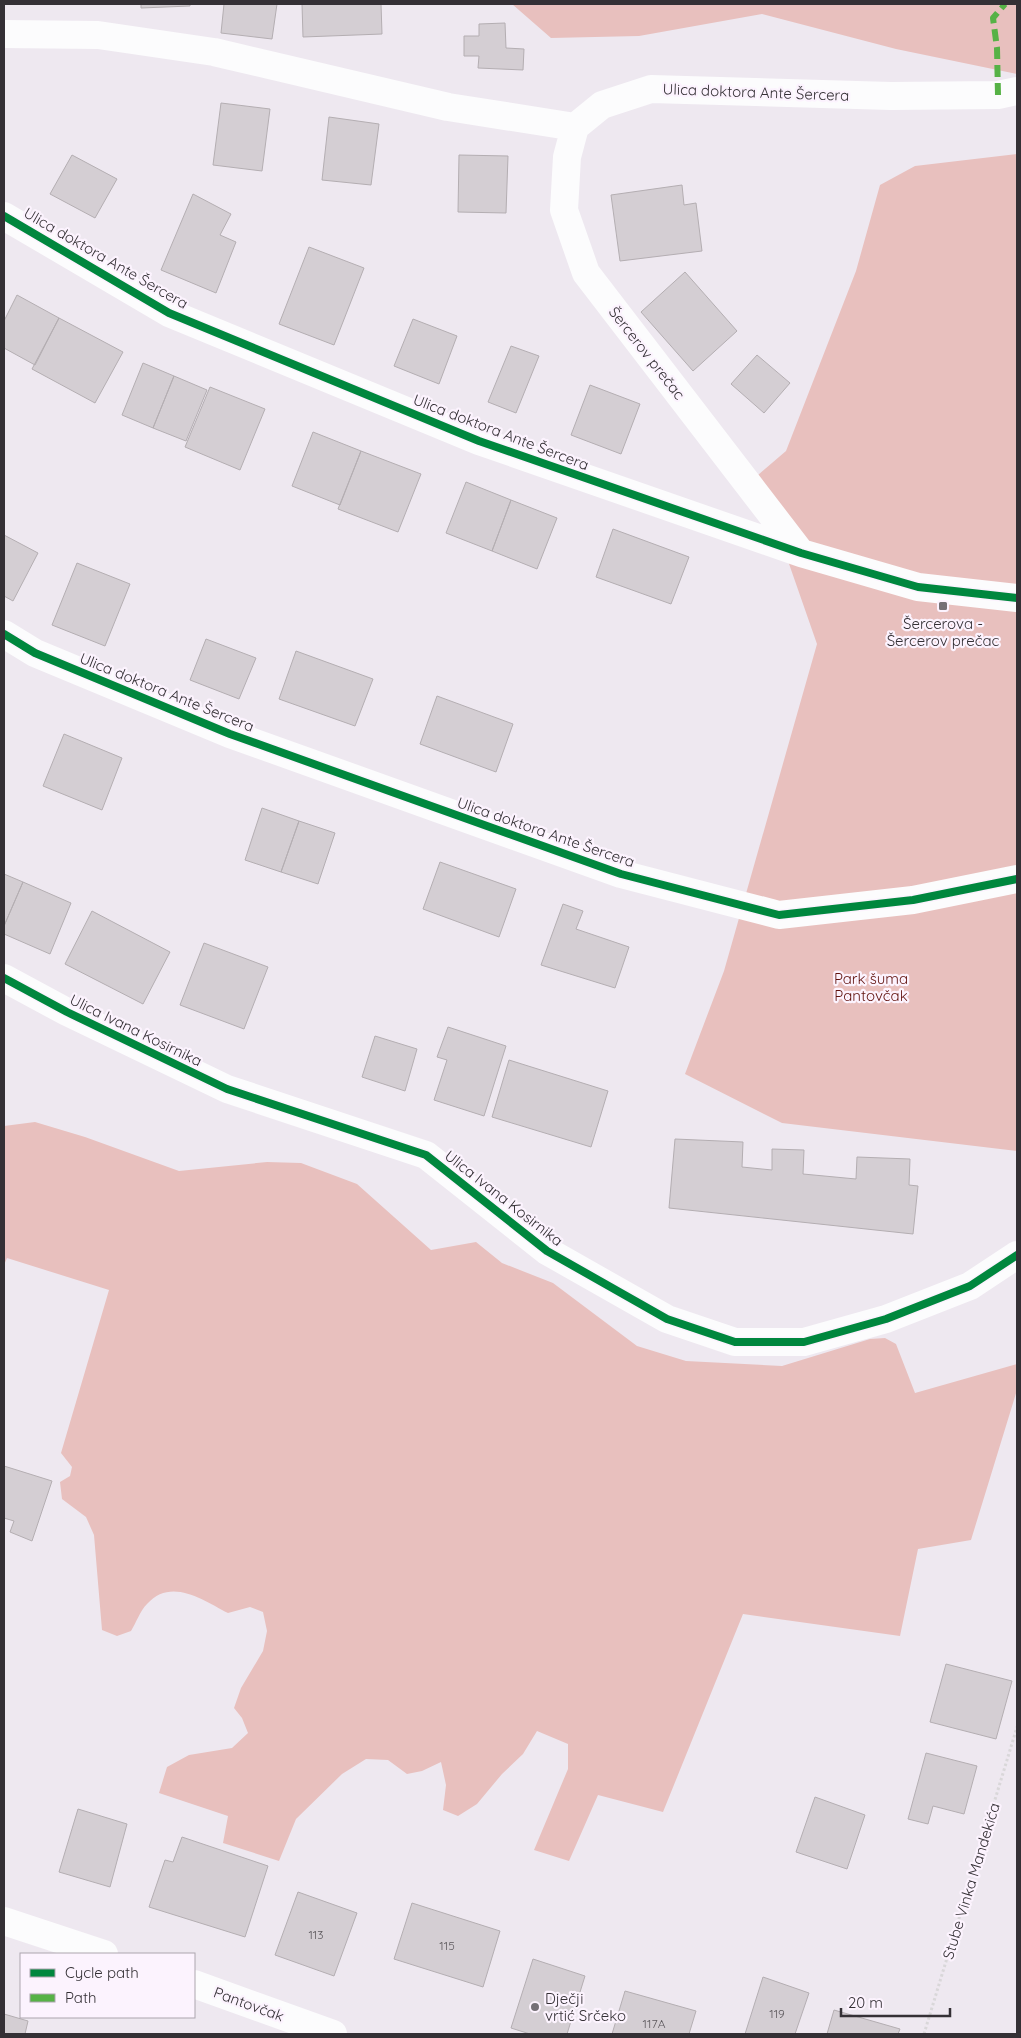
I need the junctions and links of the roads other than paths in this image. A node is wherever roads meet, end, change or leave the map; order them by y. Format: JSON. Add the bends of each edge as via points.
{"nodes":[{"id":1,"x":4,"y":34,"type":"edge"},
{"id":2,"x":1017,"y":91,"type":"edge"},
{"id":3,"x":575,"y":127,"type":"junction"},
{"id":4,"x":4,"y":216,"type":"edge"},
{"id":5,"x":801,"y":553,"type":"junction"},
{"id":6,"x":1017,"y":598,"type":"edge"},
{"id":7,"x":4,"y":634,"type":"edge"},
{"id":8,"x":1017,"y":879,"type":"edge"},
{"id":9,"x":4,"y":978,"type":"edge"},
{"id":10,"x":1017,"y":1255,"type":"edge"},
{"id":11,"x":4,"y":1920,"type":"edge"},
{"id":12,"x":101,"y":1953,"type":"edge"},
{"id":13,"x":195,"y":1984,"type":"edge"},
{"id":14,"x":333,"y":2034,"type":"edge"}],
"edges":[{"from":1,"to":3,"type":"street","via":[[98,35],[214,52],[448,107]]},
{"from":2,"to":3,"type":"street","name":"Ulica doktora Ante Šercera","via":[[998,95],[891,96],[651,89],[602,105]]},
{"from":3,"to":5,"type":"street","name":"Šercerov prečac","via":[[568,157],[564,210],[586,273]]},
{"from":4,"to":5,"type":"street","name":"Ulica doktora Ante Šercera","via":[[169,313],[478,441]]},
{"from":5,"to":6,"type":"street","name":"Ulica doktora Ante Šercera","via":[[918,587]]},
{"from":7,"to":8,"type":"street","name":"Ulica doktora Ante Šercera","via":[[35,653],[230,734],[621,874],[779,915],[913,900]]},
{"from":9,"to":10,"type":"street","name":"Ulica Ivana Kosirnika","via":[[227,1089],[426,1155],[547,1251],[667,1319],[736,1342],[804,1342],[886,1319],[970,1286]]},
{"from":11,"to":12,"type":"street"},
{"from":13,"to":14,"type":"street","name":"Pantovčak"}]}
